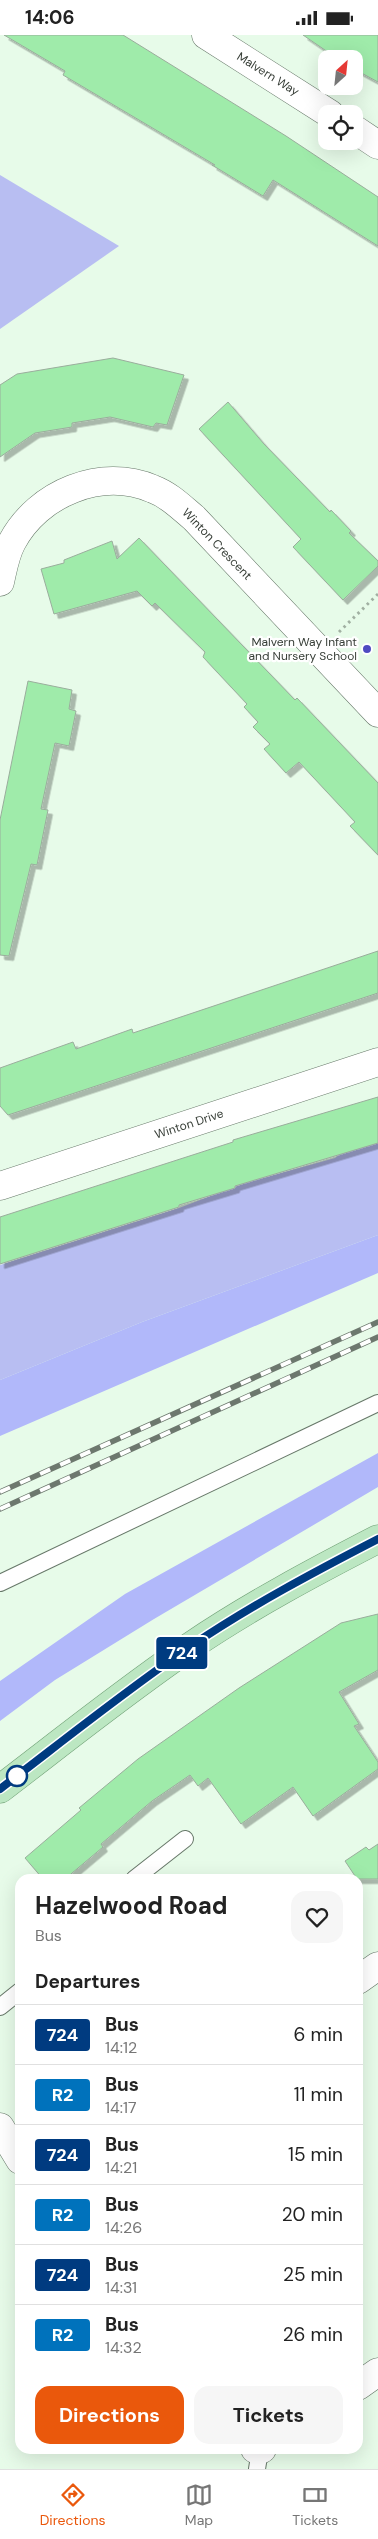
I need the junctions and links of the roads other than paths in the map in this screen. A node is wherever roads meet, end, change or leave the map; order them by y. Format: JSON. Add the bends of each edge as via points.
{"nodes":[{"id":1,"x":206,"y":35,"type":"edge"},
{"id":2,"x":318,"y":106,"type":"edge"},
{"id":3,"x":363,"y":135,"type":"edge"},
{"id":4,"x":378,"y":145,"type":"edge"},
{"id":5,"x":0,"y":582,"type":"edge"},
{"id":6,"x":378,"y":713,"type":"edge"},
{"id":7,"x":378,"y":1062,"type":"edge"},
{"id":8,"x":0,"y":1186,"type":"edge"},
{"id":9,"x":378,"y":1403,"type":"edge"},
{"id":10,"x":378,"y":1539,"type":"edge"},
{"id":11,"x":0,"y":1583,"type":"edge"},
{"id":12,"x":0,"y":1789,"type":"edge"},
{"id":13,"x":185,"y":1839,"type":"dead end"},
{"id":14,"x":140,"y":1874,"type":"edge"},
{"id":15,"x":378,"y":1967,"type":"edge"},
{"id":16,"x":363,"y":1977,"type":"edge"},
{"id":17,"x":15,"y":1995,"type":"edge"},
{"id":18,"x":0,"y":2007,"type":"edge"},
{"id":19,"x":0,"y":2127,"type":"edge"},
{"id":20,"x":15,"y":2152,"type":"edge"},
{"id":21,"x":378,"y":2372,"type":"edge"},
{"id":22,"x":363,"y":2382,"type":"edge"}],
"edges":[{"from":1,"to":2,"type":"street","name":"Malvern Way"},
{"from":3,"to":4,"type":"street"},
{"from":5,"to":6,"type":"street","name":"Winton Crescent","via":[[12,543],[24,523],[40,506],[61,493],[108,480],[154,489],[194,518]]},
{"from":7,"to":8,"type":"street","name":"Winton Drive"},
{"from":9,"to":11,"type":"lane"},
{"from":10,"to":12,"type":"main road","via":[[312,1573],[193,1645]]},
{"from":13,"to":14,"type":"lane"},
{"from":15,"to":16,"type":"street"},
{"from":17,"to":18,"type":"lane"},
{"from":19,"to":20,"type":"street"},
{"from":21,"to":22,"type":"street"}]}
